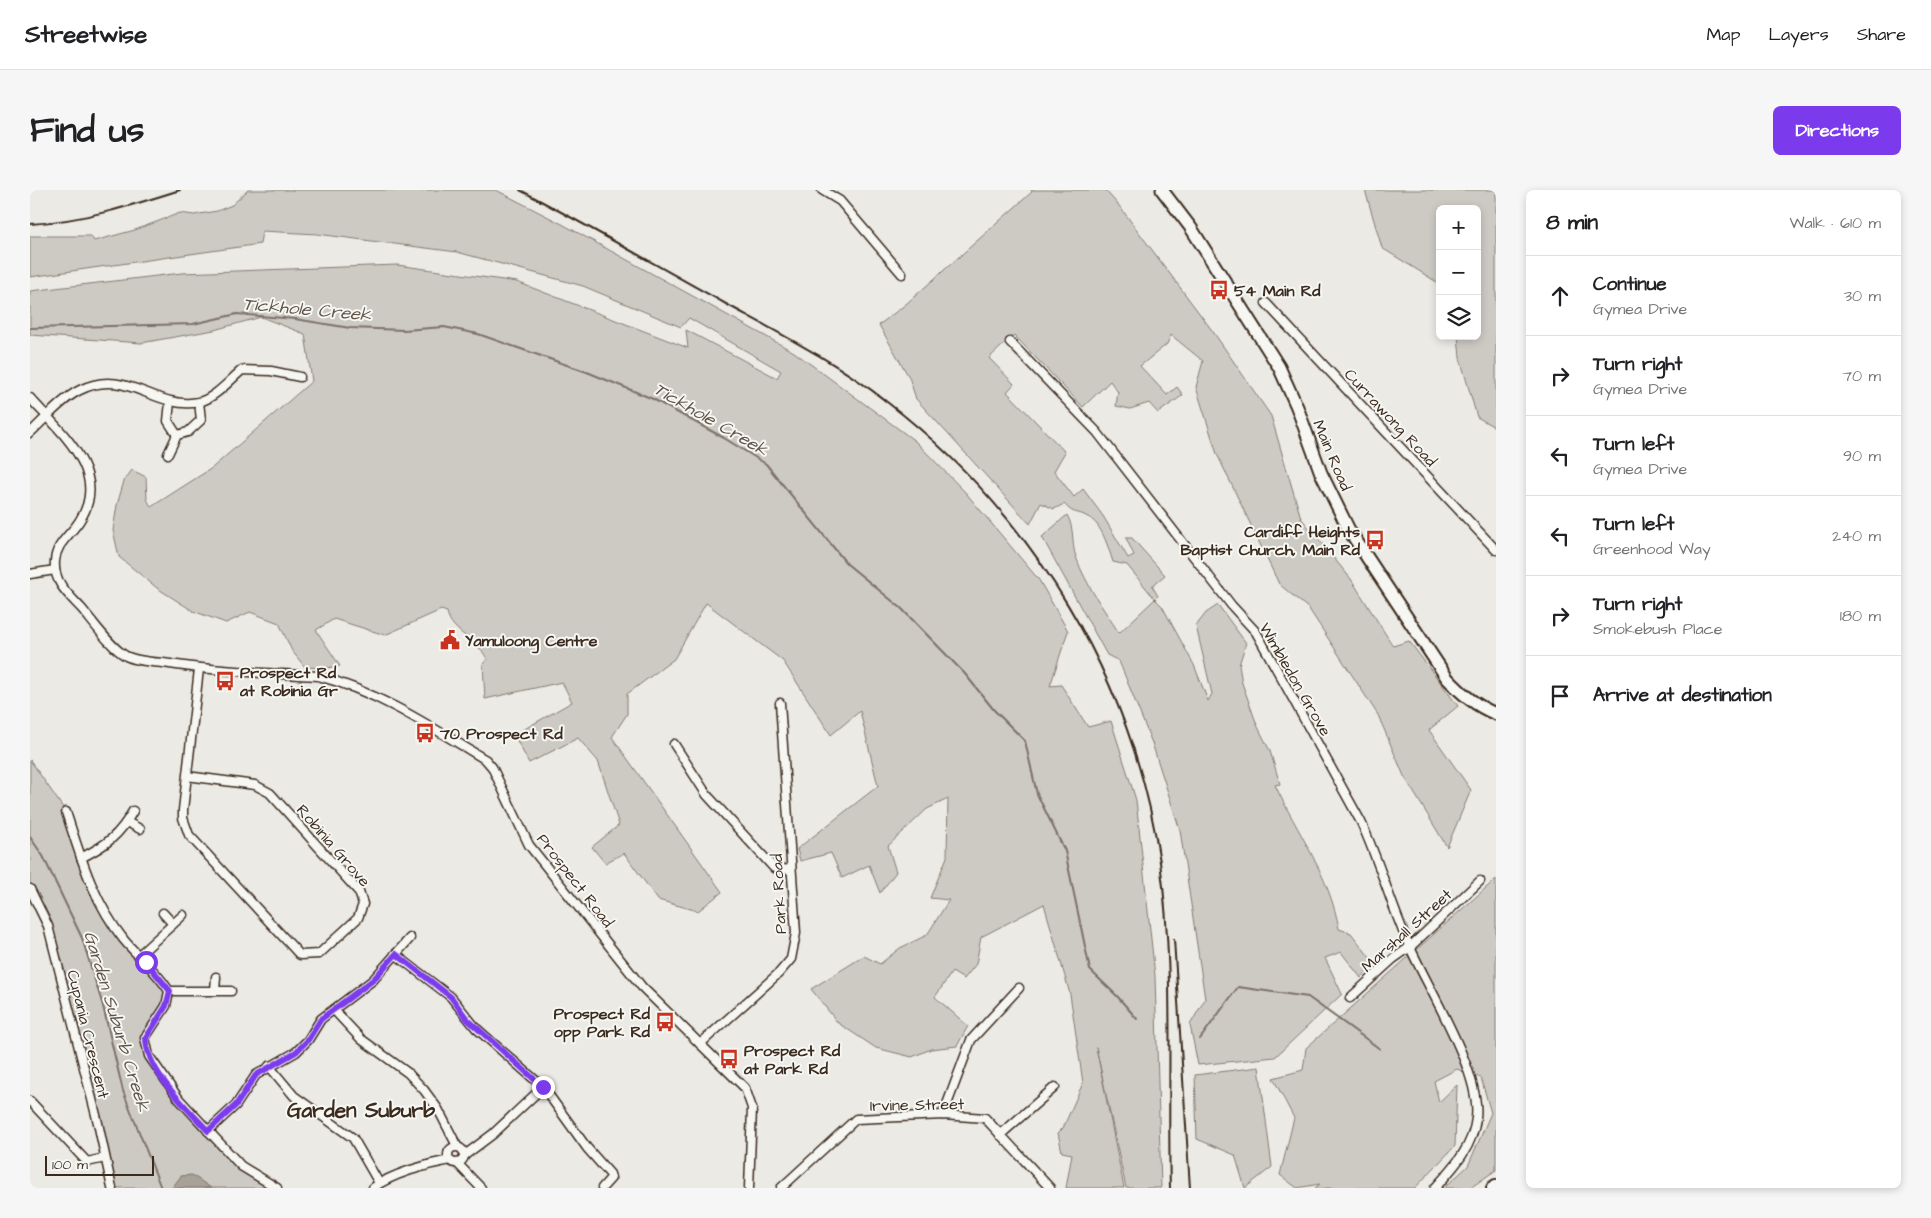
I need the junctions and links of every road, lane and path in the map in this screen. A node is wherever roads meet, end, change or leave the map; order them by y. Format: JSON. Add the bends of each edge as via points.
{"nodes":[{"id":1,"x":822,"y":190,"type":"edge"},
{"id":2,"x":1162,"y":190,"type":"edge"},
{"id":3,"x":902,"y":274,"type":"dead end"},
{"id":4,"x":1266,"y":303,"type":"dead end"},
{"id":5,"x":1010,"y":342,"type":"dead end"},
{"id":6,"x":300,"y":377,"type":"dead end"},
{"id":7,"x":30,"y":398,"type":"edge"},
{"id":8,"x":170,"y":402,"type":"junction"},
{"id":9,"x":200,"y":402,"type":"junction"},
{"id":10,"x":47,"y":417,"type":"junction"},
{"id":11,"x":30,"y":433,"type":"edge"},
{"id":12,"x":177,"y":435,"type":"junction"},
{"id":13,"x":168,"y":454,"type":"dead end"},
{"id":14,"x":1496,"y":550,"type":"edge"},
{"id":15,"x":55,"y":570,"type":"junction"},
{"id":16,"x":30,"y":574,"type":"edge"},
{"id":17,"x":200,"y":668,"type":"junction"},
{"id":18,"x":780,"y":703,"type":"dead end"},
{"id":19,"x":1496,"y":714,"type":"edge"},
{"id":20,"x":674,"y":744,"type":"dead end"},
{"id":21,"x":187,"y":776,"type":"junction"},
{"id":22,"x":133,"y":811,"type":"dead end"},
{"id":23,"x":66,"y":812,"type":"dead end"},
{"id":24,"x":127,"y":822,"type":"junction"},
{"id":25,"x":140,"y":829,"type":"dead end"},
{"id":26,"x":81,"y":858,"type":"junction"},
{"id":27,"x":790,"y":870,"type":"junction"},
{"id":28,"x":1480,"y":881,"type":"dead end"},
{"id":29,"x":30,"y":889,"type":"edge"},
{"id":30,"x":163,"y":913,"type":"dead end"},
{"id":31,"x":183,"y":915,"type":"dead end"},
{"id":32,"x":173,"y":924,"type":"junction"},
{"id":33,"x":410,"y":938,"type":"dead end"},
{"id":34,"x":1410,"y":947,"type":"junction"},
{"id":35,"x":396,"y":954,"type":"junction"},
{"id":36,"x":139,"y":955,"type":"junction"},
{"id":37,"x":216,"y":977,"type":"dead end"},
{"id":38,"x":1019,"y":988,"type":"dead end"},
{"id":39,"x":170,"y":991,"type":"junction"},
{"id":40,"x":216,"y":991,"type":"junction"},
{"id":41,"x":231,"y":992,"type":"dead end"},
{"id":42,"x":1350,"y":998,"type":"dead end"},
{"id":43,"x":334,"y":1010,"type":"junction"},
{"id":44,"x":700,"y":1044,"type":"junction"},
{"id":45,"x":269,"y":1066,"type":"junction"},
{"id":46,"x":543,"y":1087,"type":"junction"},
{"id":47,"x":1055,"y":1087,"type":"dead end"},
{"id":48,"x":30,"y":1101,"type":"edge"},
{"id":49,"x":943,"y":1115,"type":"junction"},
{"id":50,"x":208,"y":1131,"type":"junction"},
{"id":51,"x":1000,"y":1135,"type":"junction"},
{"id":52,"x":456,"y":1155,"type":"junction"},
{"id":53,"x":105,"y":1158,"type":"junction"},
{"id":54,"x":376,"y":1186,"type":"edge"},
{"id":55,"x":1496,"y":1186,"type":"edge"},
{"id":56,"x":112,"y":1188,"type":"edge"},
{"id":57,"x":278,"y":1188,"type":"edge"},
{"id":58,"x":481,"y":1188,"type":"edge"},
{"id":59,"x":602,"y":1188,"type":"edge"},
{"id":60,"x":749,"y":1188,"type":"edge"},
{"id":61,"x":781,"y":1188,"type":"edge"},
{"id":62,"x":1050,"y":1188,"type":"edge"},
{"id":63,"x":1434,"y":1188,"type":"edge"},
{"id":64,"x":1493,"y":1188,"type":"edge"}],
"edges":[{"from":1,"to":3,"type":"street","via":[[840,201]]},
{"from":2,"to":19,"type":"main road","name":"Main Road","via":[[1191,228],[1279,367],[1321,473],[1349,530],[1447,678],[1462,695]]},
{"from":4,"to":14,"type":"street","name":"Currawong Road"},
{"from":5,"to":34,"type":"street","name":"Wimbledon Grove","via":[[1093,427],[1232,606],[1256,632],[1361,822]]},
{"from":6,"to":9,"type":"street","via":[[242,370]]},
{"from":7,"to":10,"type":"street"},
{"from":8,"to":9,"type":"street"},
{"from":8,"to":10,"type":"street","via":[[132,386],[103,382],[79,390]]},
{"from":8,"to":12,"type":"street","via":[[168,421]]},
{"from":9,"to":12,"type":"street","via":[[201,420],[188,432]]},
{"from":10,"to":11,"type":"street"},
{"from":10,"to":15,"type":"street","via":[[80,456],[89,485],[85,512],[59,545]]},
{"from":12,"to":13,"type":"street"},
{"from":15,"to":16,"type":"street"},
{"from":15,"to":17,"type":"street","name":"Prospect Road","via":[[63,588],[124,655]]},
{"from":17,"to":21,"type":"street","name":"Robinia Grove"},
{"from":17,"to":44,"type":"street","name":"Prospect Road","via":[[318,676],[336,681],[412,715],[486,760],[529,845],[642,987]]},
{"from":18,"to":27,"type":"street","name":"Park Road"},
{"from":20,"to":27,"type":"street","via":[[707,795],[774,868]]},
{"from":21,"to":21,"type":"street","name":"Robinia Grove","via":[[183,818],[189,835],[294,951],[306,955],[319,954],[358,918],[363,904],[359,892],[270,793],[255,785]]},
{"from":22,"to":24,"type":"street"},
{"from":23,"to":26,"type":"street"},
{"from":24,"to":25,"type":"street"},
{"from":24,"to":26,"type":"street","via":[[107,844]]},
{"from":26,"to":36,"type":"street","via":[[99,903]]},
{"from":27,"to":44,"type":"street","name":"Park Road","via":[[796,933],[791,959],[780,973]]},
{"from":28,"to":34,"type":"street","name":"Marshall Street"},
{"from":29,"to":53,"type":"street","name":"Cupania Crescent","via":[[48,926]]},
{"from":30,"to":32,"type":"street"},
{"from":31,"to":32,"type":"street"},
{"from":32,"to":36,"type":"street"},
{"from":33,"to":35,"type":"street"},
{"from":34,"to":42,"type":"street","name":"Marshall Street"},
{"from":34,"to":63,"type":"street","name":"Wimbledon Grove","via":[[1462,1055],[1476,1099],[1476,1118],[1470,1144],[1454,1168]]},
{"from":35,"to":43,"type":"street","via":[[373,980]]},
{"from":35,"to":46,"type":"street","via":[[447,994],[476,1028]]},
{"from":36,"to":39,"type":"street"},
{"from":37,"to":40,"type":"street"},
{"from":38,"to":49,"type":"street","via":[[971,1040]]},
{"from":39,"to":40,"type":"street"},
{"from":39,"to":50,"type":"street","via":[[166,1006],[146,1038],[146,1047],[160,1076]]},
{"from":40,"to":41,"type":"street"},
{"from":43,"to":45,"type":"street","via":[[321,1019],[296,1052]]},
{"from":43,"to":52,"type":"street","via":[[365,1043],[416,1081],[432,1099],[449,1130]]},
{"from":44,"to":60,"type":"street","name":"Prospect Road","via":[[745,1088],[752,1108]]},
{"from":45,"to":50,"type":"street","via":[[256,1075],[236,1105]]},
{"from":45,"to":54,"type":"street","via":[[294,1096],[353,1138]]},
{"from":46,"to":52,"type":"street","via":[[493,1134]]},
{"from":46,"to":59,"type":"street","via":[[587,1148],[608,1171],[611,1178]]},
{"from":47,"to":51,"type":"street"},
{"from":48,"to":53,"type":"street","via":[[87,1162]]},
{"from":49,"to":51,"type":"street","name":"Irvine Street","via":[[985,1118]]},
{"from":49,"to":61,"type":"street","name":"Irvine Street","via":[[856,1119]]},
{"from":50,"to":57,"type":"street","via":[[240,1166]]},
{"from":51,"to":62,"type":"street","name":"Irvine Street"},
{"from":52,"to":54,"type":"street"},
{"from":52,"to":58,"type":"street"},
{"from":53,"to":56,"type":"street","name":"Cupania Crescent"},
{"from":55,"to":64,"type":"highway"}]}
